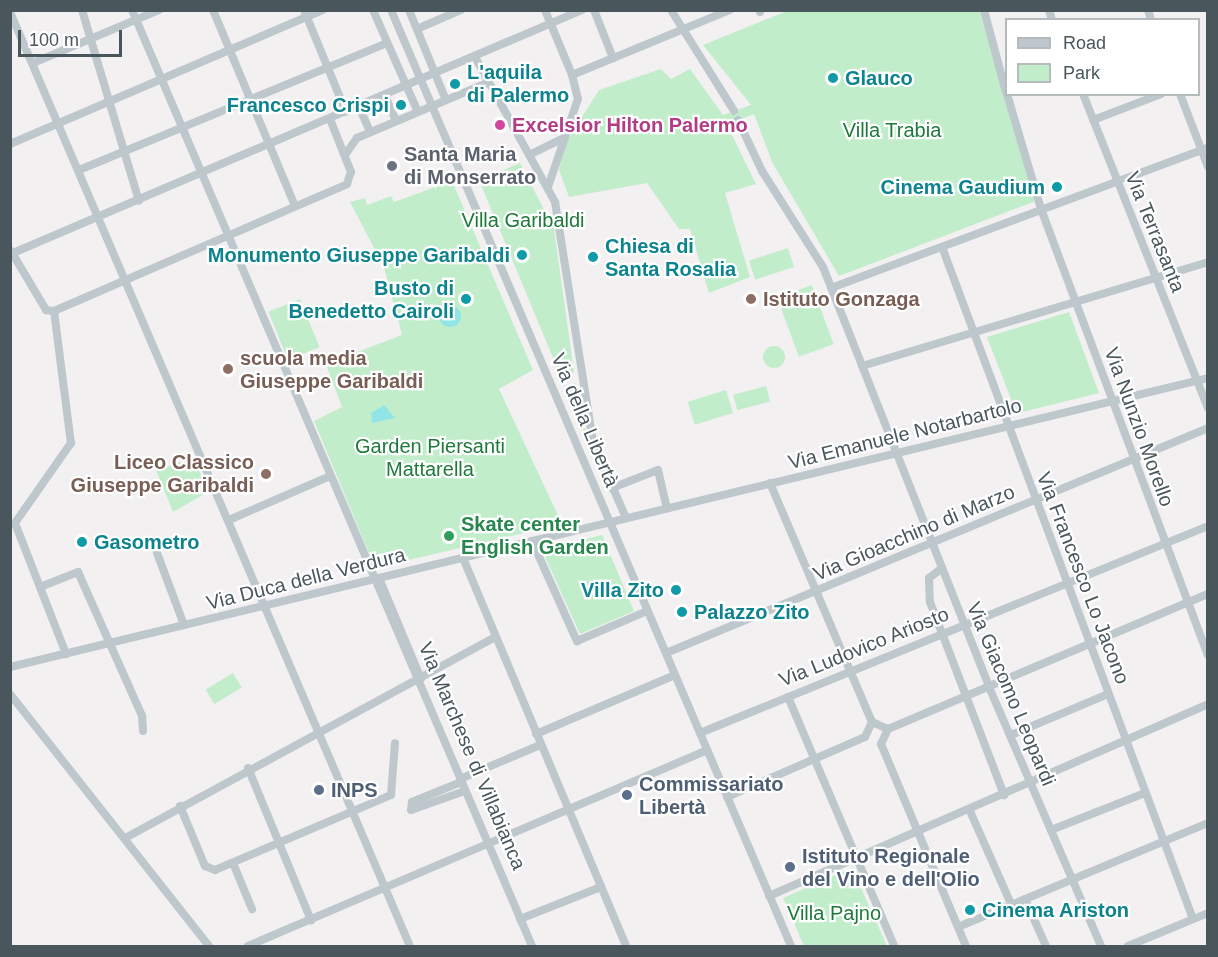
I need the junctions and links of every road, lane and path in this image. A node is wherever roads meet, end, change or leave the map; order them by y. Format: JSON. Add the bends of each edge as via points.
{"nodes":[{"id":1,"x":82,"y":10,"type":"edge"},
{"id":2,"x":132,"y":10,"type":"edge"},
{"id":3,"x":159,"y":10,"type":"edge"},
{"id":4,"x":213,"y":10,"type":"edge"},
{"id":5,"x":322,"y":10,"type":"edge"},
{"id":6,"x":373,"y":10,"type":"edge"},
{"id":7,"x":391,"y":10,"type":"edge"},
{"id":8,"x":410,"y":10,"type":"edge"},
{"id":9,"x":461,"y":10,"type":"edge"},
{"id":10,"x":546,"y":10,"type":"edge"},
{"id":11,"x":582,"y":10,"type":"edge"},
{"id":12,"x":594,"y":10,"type":"edge"},
{"id":13,"x":671,"y":10,"type":"edge"},
{"id":14,"x":730,"y":10,"type":"edge"},
{"id":15,"x":984,"y":10,"type":"edge"},
{"id":16,"x":10,"y":12,"type":"edge"},
{"id":17,"x":305,"y":14,"type":"edge"},
{"id":18,"x":136,"y":20,"type":"junction"},
{"id":19,"x":551,"y":24,"type":"junction"},
{"id":20,"x":417,"y":29,"type":"junction"},
{"id":21,"x":680,"y":31,"type":"junction"},
{"id":22,"x":90,"y":39,"type":"junction"},
{"id":23,"x":387,"y":43,"type":"junction"},
{"id":24,"x":231,"y":51,"type":"junction"},
{"id":25,"x":475,"y":57,"type":"junction"},
{"id":26,"x":613,"y":58,"type":"junction"},
{"id":27,"x":33,"y":63,"type":"junction"},
{"id":28,"x":327,"y":68,"type":"junction"},
{"id":29,"x":436,"y":74,"type":"junction"},
{"id":30,"x":572,"y":75,"type":"junction"},
{"id":31,"x":161,"y":80,"type":"junction"},
{"id":32,"x":420,"y":80,"type":"junction"},
{"id":33,"x":489,"y":82,"type":"junction"},
{"id":34,"x":1005,"y":86,"type":"edge"},
{"id":35,"x":405,"y":87,"type":"junction"},
{"id":36,"x":385,"y":96,"type":"junction"},
{"id":37,"x":1008,"y":96,"type":"edge"},
{"id":38,"x":1084,"y":96,"type":"edge"},
{"id":39,"x":1156,"y":96,"type":"edge"},
{"id":40,"x":1181,"y":96,"type":"edge"},
{"id":41,"x":251,"y":100,"type":"junction"},
{"id":42,"x":446,"y":100,"type":"junction"},
{"id":43,"x":108,"y":102,"type":"junction"},
{"id":44,"x":359,"y":107,"type":"junction"},
{"id":45,"x":432,"y":107,"type":"junction"},
{"id":46,"x":734,"y":111,"type":"dead end"},
{"id":47,"x":346,"y":112,"type":"junction"},
{"id":48,"x":418,"y":112,"type":"junction"},
{"id":49,"x":330,"y":119,"type":"junction"},
{"id":50,"x":738,"y":120,"type":"dead end"},
{"id":51,"x":1094,"y":120,"type":"junction"},
{"id":52,"x":396,"y":122,"type":"junction"},
{"id":53,"x":60,"y":123,"type":"junction"},
{"id":54,"x":181,"y":128,"type":"junction"},
{"id":55,"x":370,"y":132,"type":"junction"},
{"id":56,"x":562,"y":139,"type":"junction"},
{"id":57,"x":10,"y":144,"type":"edge"},
{"id":58,"x":269,"y":144,"type":"junction"},
{"id":59,"x":1204,"y":149,"type":"edge"},
{"id":60,"x":124,"y":153,"type":"junction"},
{"id":61,"x":531,"y":154,"type":"junction"},
{"id":62,"x":345,"y":155,"type":"junction"},
{"id":63,"x":1208,"y":167,"type":"edge"},
{"id":64,"x":79,"y":170,"type":"junction"},
{"id":65,"x":200,"y":174,"type":"junction"},
{"id":66,"x":1117,"y":181,"type":"junction"},
{"id":67,"x":548,"y":187,"type":"junction"},
{"id":68,"x":139,"y":201,"type":"junction"},
{"id":69,"x":295,"y":206,"type":"junction"},
{"id":70,"x":1041,"y":209,"type":"junction"},
{"id":71,"x":99,"y":218,"type":"junction"},
{"id":72,"x":225,"y":235,"type":"junction"},
{"id":73,"x":942,"y":247,"type":"junction"},
{"id":74,"x":12,"y":252,"type":"edge"},
{"id":75,"x":1208,"y":262,"type":"edge"},
{"id":76,"x":1155,"y":278,"type":"junction"},
{"id":77,"x":124,"y":279,"type":"junction"},
{"id":78,"x":831,"y":288,"type":"junction"},
{"id":79,"x":1074,"y":301,"type":"junction"},
{"id":80,"x":54,"y":311,"type":"junction"},
{"id":81,"x":973,"y":332,"type":"junction"},
{"id":82,"x":862,"y":366,"type":"junction"},
{"id":83,"x":1208,"y":378,"type":"edge"},
{"id":84,"x":1197,"y":381,"type":"junction"},
{"id":85,"x":1112,"y":401,"type":"junction"},
{"id":86,"x":1208,"y":408,"type":"edge"},
{"id":87,"x":1008,"y":426,"type":"junction"},
{"id":88,"x":1208,"y":428,"type":"edge"},
{"id":89,"x":896,"y":452,"type":"junction"},
{"id":90,"x":1133,"y":460,"type":"junction"},
{"id":91,"x":328,"y":477,"type":"junction"},
{"id":92,"x":770,"y":483,"type":"junction"},
{"id":93,"x":612,"y":488,"type":"junction"},
{"id":94,"x":1036,"y":499,"type":"junction"},
{"id":95,"x":667,"y":508,"type":"junction"},
{"id":96,"x":626,"y":518,"type":"junction"},
{"id":97,"x":229,"y":520,"type":"junction"},
{"id":98,"x":610,"y":522,"type":"junction"},
{"id":99,"x":1208,"y":526,"type":"edge"},
{"id":100,"x":532,"y":541,"type":"junction"},
{"id":101,"x":932,"y":543,"type":"junction"},
{"id":102,"x":1165,"y":543,"type":"junction"},
{"id":103,"x":157,"y":553,"type":"dead end"},
{"id":104,"x":463,"y":558,"type":"junction"},
{"id":105,"x":942,"y":568,"type":"junction"},
{"id":106,"x":376,"y":579,"type":"junction"},
{"id":107,"x":1066,"y":583,"type":"junction"},
{"id":108,"x":40,"y":587,"type":"junction"},
{"id":109,"x":816,"y":592,"type":"junction"},
{"id":110,"x":1208,"y":594,"type":"edge"},
{"id":111,"x":1187,"y":603,"type":"junction"},
{"id":112,"x":265,"y":605,"type":"junction"},
{"id":113,"x":647,"y":611,"type":"junction"},
{"id":114,"x":964,"y":624,"type":"junction"},
{"id":115,"x":184,"y":625,"type":"junction"},
{"id":116,"x":940,"y":634,"type":"junction"},
{"id":117,"x":495,"y":637,"type":"junction"},
{"id":118,"x":111,"y":643,"type":"junction"},
{"id":119,"x":1090,"y":645,"type":"junction"},
{"id":120,"x":666,"y":653,"type":"junction"},
{"id":121,"x":66,"y":654,"type":"junction"},
{"id":122,"x":1208,"y":655,"type":"edge"},
{"id":123,"x":10,"y":667,"type":"edge"},
{"id":124,"x":850,"y":671,"type":"junction"},
{"id":125,"x":675,"y":675,"type":"junction"},
{"id":126,"x":418,"y":678,"type":"junction"},
{"id":127,"x":989,"y":687,"type":"junction"},
{"id":128,"x":10,"y":694,"type":"edge"},
{"id":129,"x":1108,"y":694,"type":"junction"},
{"id":130,"x":788,"y":697,"type":"junction"},
{"id":131,"x":964,"y":697,"type":"junction"},
{"id":132,"x":1208,"y":704,"type":"edge"},
{"id":133,"x":872,"y":722,"type":"junction"},
{"id":134,"x":888,"y":729,"type":"junction"},
{"id":135,"x":318,"y":730,"type":"junction"},
{"id":136,"x":143,"y":731,"type":"dead end"},
{"id":137,"x":700,"y":733,"type":"junction"},
{"id":138,"x":536,"y":734,"type":"junction"},
{"id":139,"x":1011,"y":735,"type":"junction"},
{"id":140,"x":865,"y":737,"type":"junction"},
{"id":141,"x":1126,"y":741,"type":"junction"},
{"id":142,"x":395,"y":743,"type":"dead end"},
{"id":143,"x":881,"y":744,"type":"junction"},
{"id":144,"x":540,"y":745,"type":"junction"},
{"id":145,"x":707,"y":750,"type":"junction"},
{"id":146,"x":813,"y":759,"type":"junction"},
{"id":147,"x":248,"y":768,"type":"junction"},
{"id":148,"x":461,"y":779,"type":"junction"},
{"id":149,"x":1031,"y":784,"type":"junction"},
{"id":150,"x":465,"y":791,"type":"junction"},
{"id":151,"x":1144,"y":793,"type":"junction"},
{"id":152,"x":1004,"y":795,"type":"junction"},
{"id":153,"x":727,"y":796,"type":"junction"},
{"id":154,"x":180,"y":806,"type":"junction"},
{"id":155,"x":567,"y":809,"type":"junction"},
{"id":156,"x":353,"y":810,"type":"junction"},
{"id":157,"x":970,"y":811,"type":"junction"},
{"id":158,"x":1208,"y":823,"type":"edge"},
{"id":159,"x":1051,"y":830,"type":"junction"},
{"id":160,"x":918,"y":833,"type":"junction"},
{"id":161,"x":127,"y":837,"type":"junction"},
{"id":162,"x":1164,"y":842,"type":"junction"},
{"id":163,"x":489,"y":843,"type":"junction"},
{"id":164,"x":279,"y":844,"type":"junction"},
{"id":165,"x":856,"y":859,"type":"junction"},
{"id":166,"x":233,"y":863,"type":"junction"},
{"id":167,"x":1072,"y":880,"type":"junction"},
{"id":168,"x":601,"y":887,"type":"junction"},
{"id":169,"x":385,"y":888,"type":"junction"},
{"id":170,"x":769,"y":896,"type":"junction"},
{"id":171,"x":1025,"y":898,"type":"junction"},
{"id":172,"x":1011,"y":904,"type":"junction"},
{"id":173,"x":252,"y":909,"type":"dead end"},
{"id":174,"x":1208,"y":913,"type":"edge"},
{"id":175,"x":521,"y":918,"type":"junction"},
{"id":176,"x":1193,"y":919,"type":"junction"},
{"id":177,"x":311,"y":920,"type":"junction"},
{"id":178,"x":958,"y":927,"type":"junction"},
{"id":179,"x":209,"y":946,"type":"edge"},
{"id":180,"x":248,"y":946,"type":"edge"},
{"id":181,"x":410,"y":946,"type":"edge"},
{"id":182,"x":534,"y":946,"type":"edge"},
{"id":183,"x":626,"y":946,"type":"edge"},
{"id":184,"x":790,"y":946,"type":"edge"},
{"id":185,"x":894,"y":946,"type":"edge"},
{"id":186,"x":966,"y":946,"type":"edge"},
{"id":187,"x":1046,"y":946,"type":"edge"},
{"id":188,"x":1101,"y":946,"type":"edge"},
{"id":189,"x":1128,"y":946,"type":"edge"}],
"edges":[{"from":1,"to":22,"type":"street"},
{"from":2,"to":18,"type":"street","name":"Via Marchese di Villabianca"},
{"from":3,"to":18,"type":"street"},
{"from":4,"to":24,"type":"street"},
{"from":5,"to":17,"type":"street"},
{"from":6,"to":23,"type":"street"},
{"from":7,"to":32,"type":"street","name":"Via della Libertà"},
{"from":8,"to":20,"type":"street"},
{"from":9,"to":20,"type":"street"},
{"from":10,"to":19,"type":"street"},
{"from":11,"to":19,"type":"street"},
{"from":12,"to":26,"type":"street"},
{"from":13,"to":21,"type":"street"},
{"from":14,"to":21,"type":"street"},
{"from":15,"to":34,"type":"street","name":"Via Nunzio Morello"},
{"from":16,"to":27,"type":"street"},
{"from":17,"to":24,"type":"street"},
{"from":17,"to":28,"type":"street"},
{"from":18,"to":22,"type":"street"},
{"from":18,"to":31,"type":"street","name":"Via Marchese di Villabianca"},
{"from":19,"to":25,"type":"street"},
{"from":19,"to":30,"type":"street"},
{"from":20,"to":29,"type":"street"},
{"from":21,"to":26,"type":"street"},
{"from":21,"to":46,"type":"street"},
{"from":22,"to":27,"type":"street"},
{"from":22,"to":43,"type":"street"},
{"from":23,"to":28,"type":"street"},
{"from":23,"to":35,"type":"street"},
{"from":24,"to":31,"type":"street"},
{"from":24,"to":41,"type":"street"},
{"from":25,"to":29,"type":"street"},
{"from":25,"to":33,"type":"street"},
{"from":26,"to":30,"type":"street"},
{"from":27,"to":53,"type":"street"},
{"from":28,"to":41,"type":"street"},
{"from":28,"to":47,"type":"street"},
{"from":29,"to":32,"type":"street"},
{"from":29,"to":42,"type":"street"},
{"from":30,"to":56,"type":"street","via":[[578,99]]},
{"from":31,"to":43,"type":"street"},
{"from":31,"to":54,"type":"street","name":"Via Marchese di Villabianca"},
{"from":32,"to":35,"type":"street"},
{"from":32,"to":45,"type":"street","name":"Via della Libertà"},
{"from":33,"to":42,"type":"street"},
{"from":33,"to":61,"type":"street"},
{"from":35,"to":36,"type":"street"},
{"from":35,"to":48,"type":"street"},
{"from":36,"to":44,"type":"street"},
{"from":36,"to":52,"type":"street"},
{"from":37,"to":70,"type":"street","name":"Via Nunzio Morello"},
{"from":38,"to":51,"type":"street","name":"Via Terrasanta"},
{"from":39,"to":51,"type":"street"},
{"from":40,"to":59,"type":"street"},
{"from":41,"to":54,"type":"street"},
{"from":41,"to":58,"type":"street"},
{"from":42,"to":45,"type":"street"},
{"from":43,"to":53,"type":"street"},
{"from":43,"to":60,"type":"street"},
{"from":44,"to":47,"type":"street"},
{"from":44,"to":55,"type":"street"},
{"from":45,"to":48,"type":"street"},
{"from":45,"to":98,"type":"street","name":"Via della Libertà"},
{"from":47,"to":49,"type":"street"},
{"from":48,"to":52,"type":"street"},
{"from":49,"to":58,"type":"street"},
{"from":49,"to":62,"type":"street"},
{"from":50,"to":78,"type":"street","name":"Via Giacomo Leopardi"},
{"from":51,"to":66,"type":"street","name":"Via Terrasanta"},
{"from":52,"to":55,"type":"street"},
{"from":53,"to":57,"type":"street"},
{"from":53,"to":64,"type":"street"},
{"from":54,"to":60,"type":"street"},
{"from":54,"to":65,"type":"street","name":"Via Marchese di Villabianca"},
{"from":55,"to":62,"type":"street","via":[[352,140]]},
{"from":56,"to":61,"type":"street"},
{"from":56,"to":67,"type":"street"},
{"from":58,"to":65,"type":"street"},
{"from":58,"to":69,"type":"street"},
{"from":59,"to":63,"type":"street"},
{"from":59,"to":66,"type":"street"},
{"from":60,"to":64,"type":"street"},
{"from":60,"to":68,"type":"street"},
{"from":61,"to":67,"type":"street"},
{"from":62,"to":69,"type":"street","via":[[351,172],[347,184]]},
{"from":64,"to":71,"type":"street"},
{"from":65,"to":68,"type":"street"},
{"from":65,"to":72,"type":"street","name":"Via Marchese di Villabianca"},
{"from":66,"to":70,"type":"street"},
{"from":66,"to":76,"type":"street","name":"Via Terrasanta"},
{"from":67,"to":93,"type":"street","via":[[564,240],[593,442]]},
{"from":68,"to":71,"type":"street"},
{"from":69,"to":72,"type":"street"},
{"from":70,"to":73,"type":"street"},
{"from":70,"to":79,"type":"street","name":"Via Nunzio Morello"},
{"from":71,"to":74,"type":"street"},
{"from":71,"to":77,"type":"street"},
{"from":72,"to":77,"type":"street"},
{"from":72,"to":91,"type":"street","name":"Via Marchese di Villabianca"},
{"from":73,"to":78,"type":"street"},
{"from":73,"to":81,"type":"street","name":"Via Francesco Lo Jacono"},
{"from":74,"to":80,"type":"street","via":[[46,310]]},
{"from":75,"to":76,"type":"street"},
{"from":76,"to":79,"type":"street"},
{"from":76,"to":84,"type":"street","name":"Via Terrasanta"},
{"from":77,"to":80,"type":"street"},
{"from":77,"to":97,"type":"street"},
{"from":78,"to":82,"type":"street","name":"Via Giacomo Leopardi"},
{"from":79,"to":81,"type":"street"},
{"from":79,"to":85,"type":"street","name":"Via Nunzio Morello"},
{"from":80,"to":108,"type":"street","via":[[71,443],[15,523]]},
{"from":81,"to":82,"type":"street"},
{"from":81,"to":87,"type":"street","name":"Via Francesco Lo Jacono"},
{"from":82,"to":89,"type":"street","name":"Via Giacomo Leopardi"},
{"from":83,"to":84,"type":"street","name":"Via Emanuele Notarbartolo"},
{"from":84,"to":85,"type":"street","name":"Via Emanuele Notarbartolo"},
{"from":84,"to":86,"type":"street","name":"Via Terrasanta"},
{"from":85,"to":87,"type":"street","name":"Via Emanuele Notarbartolo"},
{"from":85,"to":90,"type":"street","name":"Via Nunzio Morello"},
{"from":87,"to":89,"type":"street","name":"Via Emanuele Notarbartolo"},
{"from":87,"to":94,"type":"street","name":"Via Francesco Lo Jacono"},
{"from":88,"to":90,"type":"street","name":"Via Gioacchino di Marzo"},
{"from":89,"to":92,"type":"street","name":"Via Emanuele Notarbartolo"},
{"from":89,"to":101,"type":"street","name":"Via Giacomo Leopardi"},
{"from":90,"to":94,"type":"street","name":"Via Gioacchino di Marzo"},
{"from":90,"to":102,"type":"street","name":"Via Nunzio Morello"},
{"from":91,"to":97,"type":"street"},
{"from":91,"to":106,"type":"street","name":"Via Marchese di Villabianca"},
{"from":92,"to":95,"type":"street","name":"Via Emanuele Notarbartolo"},
{"from":92,"to":109,"type":"street"},
{"from":93,"to":95,"type":"street","via":[[658,470]]},
{"from":93,"to":96,"type":"street"},
{"from":94,"to":101,"type":"street","name":"Via Gioacchino di Marzo"},
{"from":94,"to":107,"type":"street","name":"Via Francesco Lo Jacono"},
{"from":95,"to":96,"type":"street","name":"Via Emanuele Notarbartolo"},
{"from":96,"to":98,"type":"street","name":"Via Emanuele Notarbartolo"},
{"from":97,"to":112,"type":"street"},
{"from":98,"to":100,"type":"street","name":"Via Duca della Verdura"},
{"from":98,"to":113,"type":"street","name":"Via della Libertà"},
{"from":99,"to":102,"type":"street","name":"Via Ludovico Ariosto"},
{"from":100,"to":104,"type":"street","name":"Via Duca della Verdura"},
{"from":100,"to":113,"type":"street","via":[[577,641]]},
{"from":101,"to":105,"type":"street","name":"Via Giacomo Leopardi"},
{"from":101,"to":109,"type":"street","name":"Via Gioacchino di Marzo"},
{"from":102,"to":107,"type":"street","name":"Via Ludovico Ariosto"},
{"from":102,"to":111,"type":"street","name":"Via Nunzio Morello"},
{"from":103,"to":115,"type":"street"},
{"from":104,"to":106,"type":"street","name":"Via Duca della Verdura"},
{"from":104,"to":117,"type":"street"},
{"from":105,"to":114,"type":"street","name":"Via Giacomo Leopardi"},
{"from":105,"to":116,"type":"street","via":[[927,584]]},
{"from":106,"to":112,"type":"street","name":"Via Duca della Verdura"},
{"from":106,"to":126,"type":"street","name":"Via Marchese di Villabianca"},
{"from":107,"to":114,"type":"street","name":"Via Ludovico Ariosto"},
{"from":107,"to":119,"type":"street","name":"Via Francesco Lo Jacono"},
{"from":108,"to":118,"type":"street","via":[[78,572]]},
{"from":108,"to":121,"type":"street"},
{"from":109,"to":120,"type":"street","name":"Via Gioacchino di Marzo"},
{"from":109,"to":124,"type":"street"},
{"from":110,"to":111,"type":"street"},
{"from":111,"to":119,"type":"street"},
{"from":111,"to":122,"type":"street","name":"Via Nunzio Morello"},
{"from":112,"to":115,"type":"street","name":"Via Duca della Verdura"},
{"from":112,"to":135,"type":"street"},
{"from":113,"to":120,"type":"street","name":"Via della Libertà"},
{"from":114,"to":116,"type":"street","name":"Via Ludovico Ariosto"},
{"from":114,"to":127,"type":"street","name":"Via Giacomo Leopardi"},
{"from":115,"to":118,"type":"street","name":"Via Duca della Verdura"},
{"from":116,"to":124,"type":"street","name":"Via Ludovico Ariosto"},
{"from":116,"to":131,"type":"street"},
{"from":117,"to":126,"type":"street"},
{"from":117,"to":138,"type":"street"},
{"from":118,"to":121,"type":"street","name":"Via Duca della Verdura"},
{"from":118,"to":136,"type":"street"},
{"from":119,"to":127,"type":"street"},
{"from":119,"to":129,"type":"street","name":"Via Francesco Lo Jacono"},
{"from":120,"to":125,"type":"street","name":"Via della Libertà"},
{"from":121,"to":123,"type":"street","name":"Via Duca della Verdura"},
{"from":124,"to":130,"type":"street","name":"Via Ludovico Ariosto"},
{"from":124,"to":133,"type":"street"},
{"from":125,"to":137,"type":"street","name":"Via della Libertà"},
{"from":125,"to":138,"type":"street"},
{"from":126,"to":135,"type":"street"},
{"from":126,"to":148,"type":"street","name":"Via Marchese di Villabianca"},
{"from":127,"to":131,"type":"street"},
{"from":127,"to":139,"type":"street","name":"Via Giacomo Leopardi"},
{"from":128,"to":161,"type":"street"},
{"from":129,"to":139,"type":"street"},
{"from":129,"to":141,"type":"street","name":"Via Francesco Lo Jacono"},
{"from":130,"to":137,"type":"street","name":"Via Ludovico Ariosto"},
{"from":130,"to":146,"type":"street"},
{"from":131,"to":134,"type":"street"},
{"from":131,"to":152,"type":"street"},
{"from":132,"to":141,"type":"street"},
{"from":133,"to":134,"type":"street"},
{"from":133,"to":140,"type":"street"},
{"from":134,"to":143,"type":"street"},
{"from":135,"to":147,"type":"street"},
{"from":135,"to":156,"type":"street"},
{"from":137,"to":145,"type":"street","name":"Via della Libertà"},
{"from":138,"to":144,"type":"street"},
{"from":139,"to":149,"type":"street","name":"Via Giacomo Leopardi"},
{"from":140,"to":143,"type":"street"},
{"from":140,"to":146,"type":"street"},
{"from":141,"to":149,"type":"street"},
{"from":141,"to":151,"type":"street","name":"Via Francesco Lo Jacono"},
{"from":142,"to":156,"type":"street","via":[[391,795]]},
{"from":143,"to":160,"type":"street"},
{"from":144,"to":148,"type":"street"},
{"from":144,"to":155,"type":"street"},
{"from":145,"to":153,"type":"street","name":"Via della Libertà"},
{"from":145,"to":155,"type":"street"},
{"from":146,"to":153,"type":"street"},
{"from":146,"to":165,"type":"street"},
{"from":147,"to":154,"type":"street"},
{"from":147,"to":164,"type":"street"},
{"from":148,"to":150,"type":"street","name":"Via Marchese di Villabianca"},
{"from":148,"to":150,"type":"street","via":[[412,802],[411,810]]},
{"from":148,"to":163,"type":"street","name":"Via Marchese di Villabianca"},
{"from":149,"to":152,"type":"street"},
{"from":149,"to":159,"type":"street","name":"Via Giacomo Leopardi"},
{"from":150,"to":163,"type":"street","name":"Via Marchese di Villabianca"},
{"from":151,"to":159,"type":"street"},
{"from":151,"to":162,"type":"street","name":"Via Francesco Lo Jacono"},
{"from":152,"to":157,"type":"street"},
{"from":153,"to":170,"type":"street","name":"Via della Libertà"},
{"from":154,"to":161,"type":"street"},
{"from":154,"to":166,"type":"street","via":[[205,866],[215,870]]},
{"from":155,"to":163,"type":"street"},
{"from":155,"to":168,"type":"street"},
{"from":156,"to":164,"type":"street"},
{"from":156,"to":169,"type":"street"},
{"from":157,"to":160,"type":"street"},
{"from":157,"to":172,"type":"street"},
{"from":158,"to":162,"type":"street"},
{"from":159,"to":167,"type":"street","name":"Via Giacomo Leopardi"},
{"from":160,"to":165,"type":"street"},
{"from":160,"to":178,"type":"street"},
{"from":161,"to":179,"type":"street"},
{"from":162,"to":167,"type":"street"},
{"from":162,"to":176,"type":"street","name":"Via Francesco Lo Jacono"},
{"from":163,"to":169,"type":"street"},
{"from":163,"to":175,"type":"street","name":"Via Marchese di Villabianca"},
{"from":164,"to":166,"type":"street"},
{"from":164,"to":177,"type":"street"},
{"from":165,"to":170,"type":"street"},
{"from":165,"to":185,"type":"street"},
{"from":166,"to":173,"type":"street"},
{"from":167,"to":171,"type":"street"},
{"from":167,"to":188,"type":"street","name":"Via Giacomo Leopardi"},
{"from":168,"to":175,"type":"street"},
{"from":168,"to":183,"type":"street"},
{"from":169,"to":177,"type":"street"},
{"from":169,"to":181,"type":"street"},
{"from":170,"to":184,"type":"street","name":"Via della Libertà"},
{"from":171,"to":172,"type":"street"},
{"from":171,"to":187,"type":"street"},
{"from":172,"to":178,"type":"street"},
{"from":174,"to":176,"type":"street"},
{"from":175,"to":182,"type":"street","name":"Via Marchese di Villabianca"},
{"from":176,"to":189,"type":"street"},
{"from":177,"to":180,"type":"street"},
{"from":178,"to":186,"type":"street"}]}
